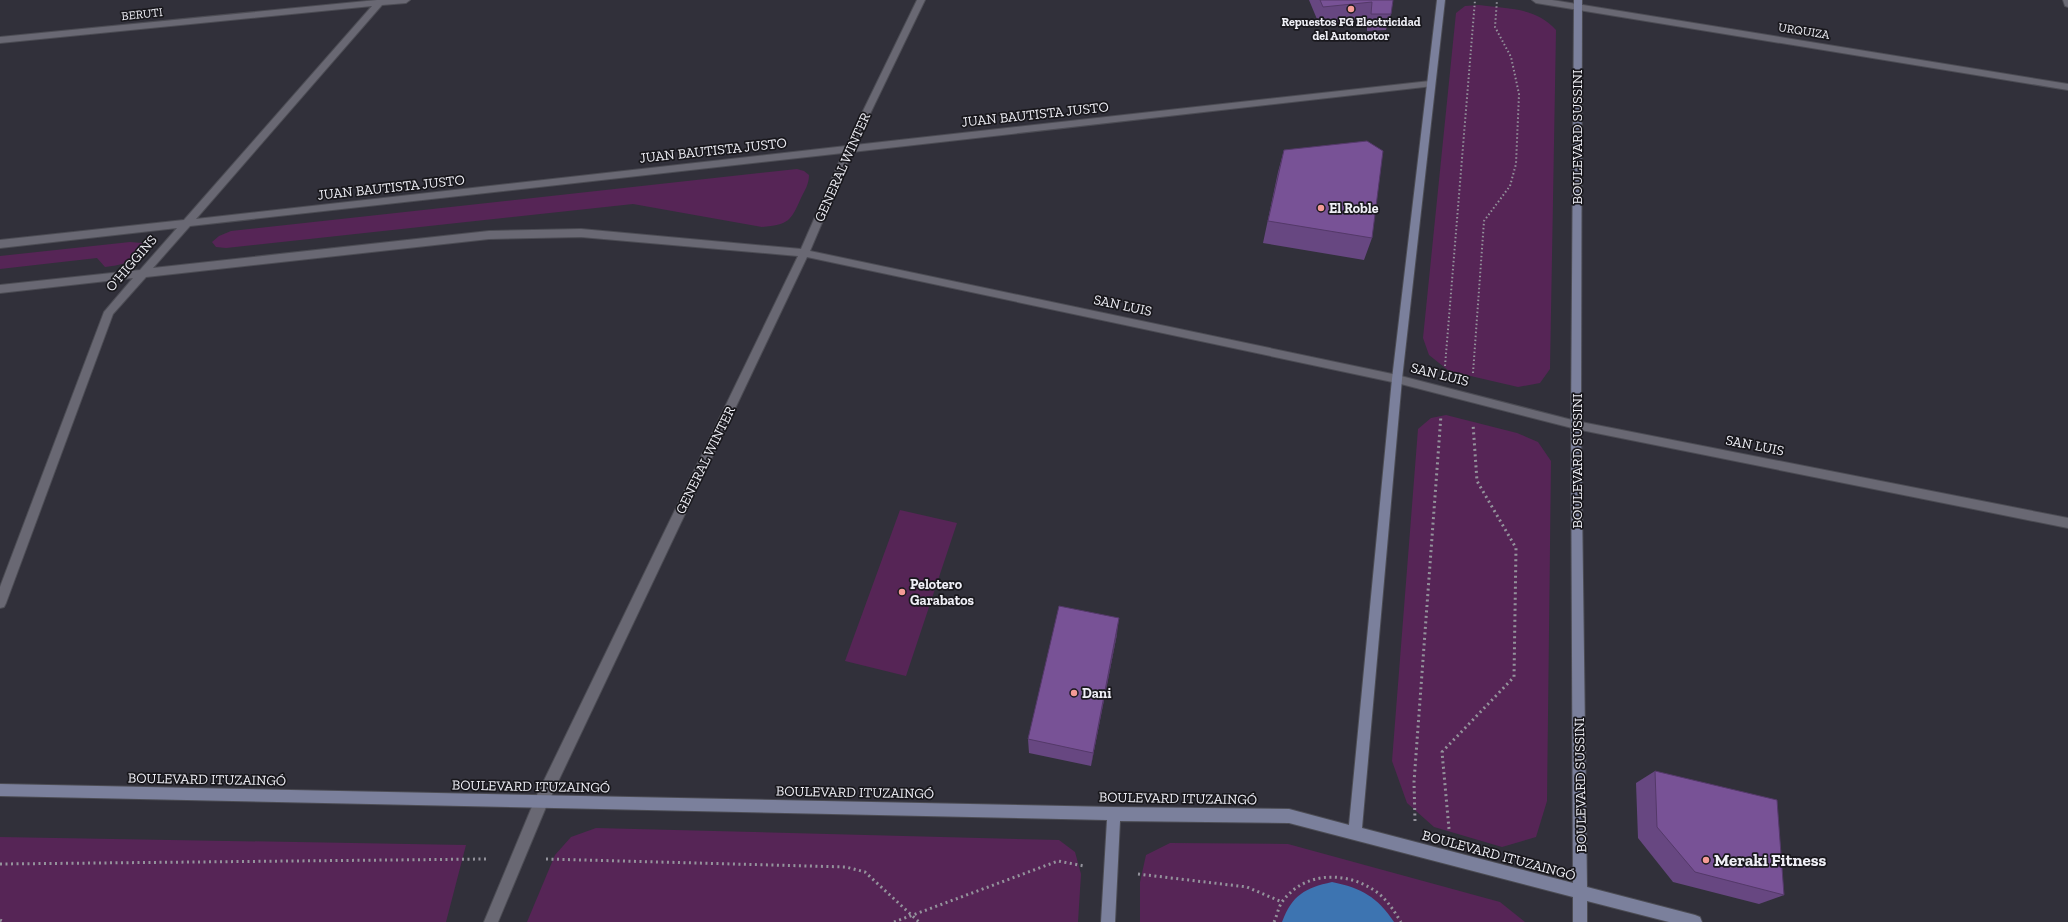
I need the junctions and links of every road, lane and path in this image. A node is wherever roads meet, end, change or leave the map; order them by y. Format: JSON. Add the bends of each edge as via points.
{"nodes":[{"id":1,"x":406,"y":0,"type":"edge"},
{"id":2,"x":921,"y":0,"type":"edge"},
{"id":3,"x":1441,"y":0,"type":"edge"},
{"id":4,"x":1475,"y":0,"type":"edge"},
{"id":5,"x":1497,"y":0,"type":"edge"},
{"id":6,"x":1536,"y":0,"type":"edge"},
{"id":7,"x":2067,"y":0,"type":"edge"},
{"id":8,"x":381,"y":1,"type":"edge"},
{"id":9,"x":1578,"y":3,"type":"edge"},
{"id":10,"x":2068,"y":4,"type":"edge"},
{"id":11,"x":0,"y":40,"type":"edge"},
{"id":12,"x":1430,"y":84,"type":"junction"},
{"id":13,"x":2068,"y":87,"type":"edge"},
{"id":14,"x":849,"y":149,"type":"junction"},
{"id":15,"x":186,"y":224,"type":"junction"},
{"id":16,"x":0,"y":244,"type":"edge"},
{"id":17,"x":804,"y":253,"type":"junction"},
{"id":18,"x":142,"y":272,"type":"junction"},
{"id":19,"x":0,"y":289,"type":"edge"},
{"id":20,"x":1398,"y":379,"type":"junction"},
{"id":21,"x":1443,"y":390,"type":"junction"},
{"id":22,"x":1472,"y":398,"type":"junction"},
{"id":23,"x":1576,"y":425,"type":"junction"},
{"id":24,"x":2068,"y":523,"type":"edge"},
{"id":25,"x":0,"y":603,"type":"edge"},
{"id":26,"x":0,"y":790,"type":"edge"},
{"id":27,"x":541,"y":802,"type":"junction"},
{"id":28,"x":1114,"y":814,"type":"junction"},
{"id":29,"x":1355,"y":834,"type":"junction"},
{"id":30,"x":1417,"y":850,"type":"junction"},
{"id":31,"x":517,"y":859,"type":"junction"},
{"id":32,"x":1452,"y":860,"type":"junction"},
{"id":33,"x":0,"y":864,"type":"edge"},
{"id":34,"x":1581,"y":893,"type":"junction"},
{"id":35,"x":0,"y":920,"type":"edge"},
{"id":36,"x":4,"y":922,"type":"edge"},
{"id":37,"x":490,"y":922,"type":"edge"},
{"id":38,"x":919,"y":922,"type":"edge"},
{"id":39,"x":1108,"y":922,"type":"edge"},
{"id":40,"x":1274,"y":922,"type":"edge"},
{"id":41,"x":1401,"y":922,"type":"edge"},
{"id":42,"x":1580,"y":922,"type":"edge"},
{"id":43,"x":1695,"y":922,"type":"edge"}],
"edges":[{"from":1,"to":8,"type":"street","name":"BERUTI"},
{"from":2,"to":14,"type":"street","name":"GENERAL WINTER"},
{"from":3,"to":12,"type":"main road"},
{"from":4,"to":21,"type":"path"},
{"from":5,"to":22,"type":"path","via":[[1495,27],[1511,57],[1519,94],[1516,164],[1510,186],[1484,221]]},
{"from":6,"to":9,"type":"street","name":"URQUIZA"},
{"from":7,"to":10,"type":"street"},
{"from":8,"to":11,"type":"street","name":"BERUTI"},
{"from":8,"to":15,"type":"street","name":"O'HIGGINS"},
{"from":9,"to":13,"type":"street","name":"URQUIZA"},
{"from":9,"to":23,"type":"main road","name":"BOULEVARD SUSSINI"},
{"from":12,"to":14,"type":"street","name":"JUAN BAUTISTA JUSTO"},
{"from":12,"to":20,"type":"main road"},
{"from":14,"to":15,"type":"street","name":"JUAN BAUTISTA JUSTO"},
{"from":14,"to":17,"type":"street","name":"GENERAL WINTER"},
{"from":15,"to":16,"type":"street","name":"JUAN BAUTISTA JUSTO"},
{"from":15,"to":18,"type":"street","name":"O'HIGGINS"},
{"from":17,"to":18,"type":"street","via":[[581,233],[489,235]]},
{"from":17,"to":20,"type":"street","name":"SAN LUIS"},
{"from":17,"to":27,"type":"street","name":"GENERAL WINTER"},
{"from":18,"to":19,"type":"street"},
{"from":18,"to":25,"type":"street","name":"O'HIGGINS","via":[[109,312]]},
{"from":20,"to":21,"type":"street","name":"SAN LUIS"},
{"from":20,"to":29,"type":"main road"},
{"from":21,"to":22,"type":"street","name":"SAN LUIS"},
{"from":21,"to":30,"type":"path","via":[[1414,782]]},
{"from":22,"to":23,"type":"street","name":"SAN LUIS"},
{"from":22,"to":32,"type":"path","via":[[1477,481],[1516,548],[1514,677],[1442,752]]},
{"from":23,"to":24,"type":"street","name":"SAN LUIS"},
{"from":23,"to":34,"type":"main road","name":"BOULEVARD SUSSINI"},
{"from":26,"to":27,"type":"main road","name":"BOULEVARD ITUZAINGÓ"},
{"from":27,"to":28,"type":"main road","name":"BOULEVARD ITUZAINGÓ"},
{"from":27,"to":31,"type":"street","name":"GENERAL WINTER"},
{"from":28,"to":29,"type":"main road","name":"BOULEVARD ITUZAINGÓ","via":[[1289,816]]},
{"from":28,"to":39,"type":"main road"},
{"from":29,"to":30,"type":"main road","name":"BOULEVARD ITUZAINGÓ"},
{"from":30,"to":32,"type":"main road","name":"BOULEVARD ITUZAINGÓ"},
{"from":31,"to":33,"type":"path"},
{"from":31,"to":37,"type":"street","name":"GENERAL WINTER"},
{"from":31,"to":38,"type":"path","via":[[846,867],[865,872]]},
{"from":32,"to":34,"type":"main road","name":"BOULEVARD ITUZAINGÓ"},
{"from":34,"to":42,"type":"main road","name":"BOULEVARD SUSSINI"},
{"from":34,"to":43,"type":"main road","name":"BOULEVARD ITUZAINGÓ"},
{"from":35,"to":36,"type":"path"},
{"from":40,"to":41,"type":"path","via":[[1282,902],[1297,886],[1316,878],[1338,876],[1360,881],[1381,895]]}]}
